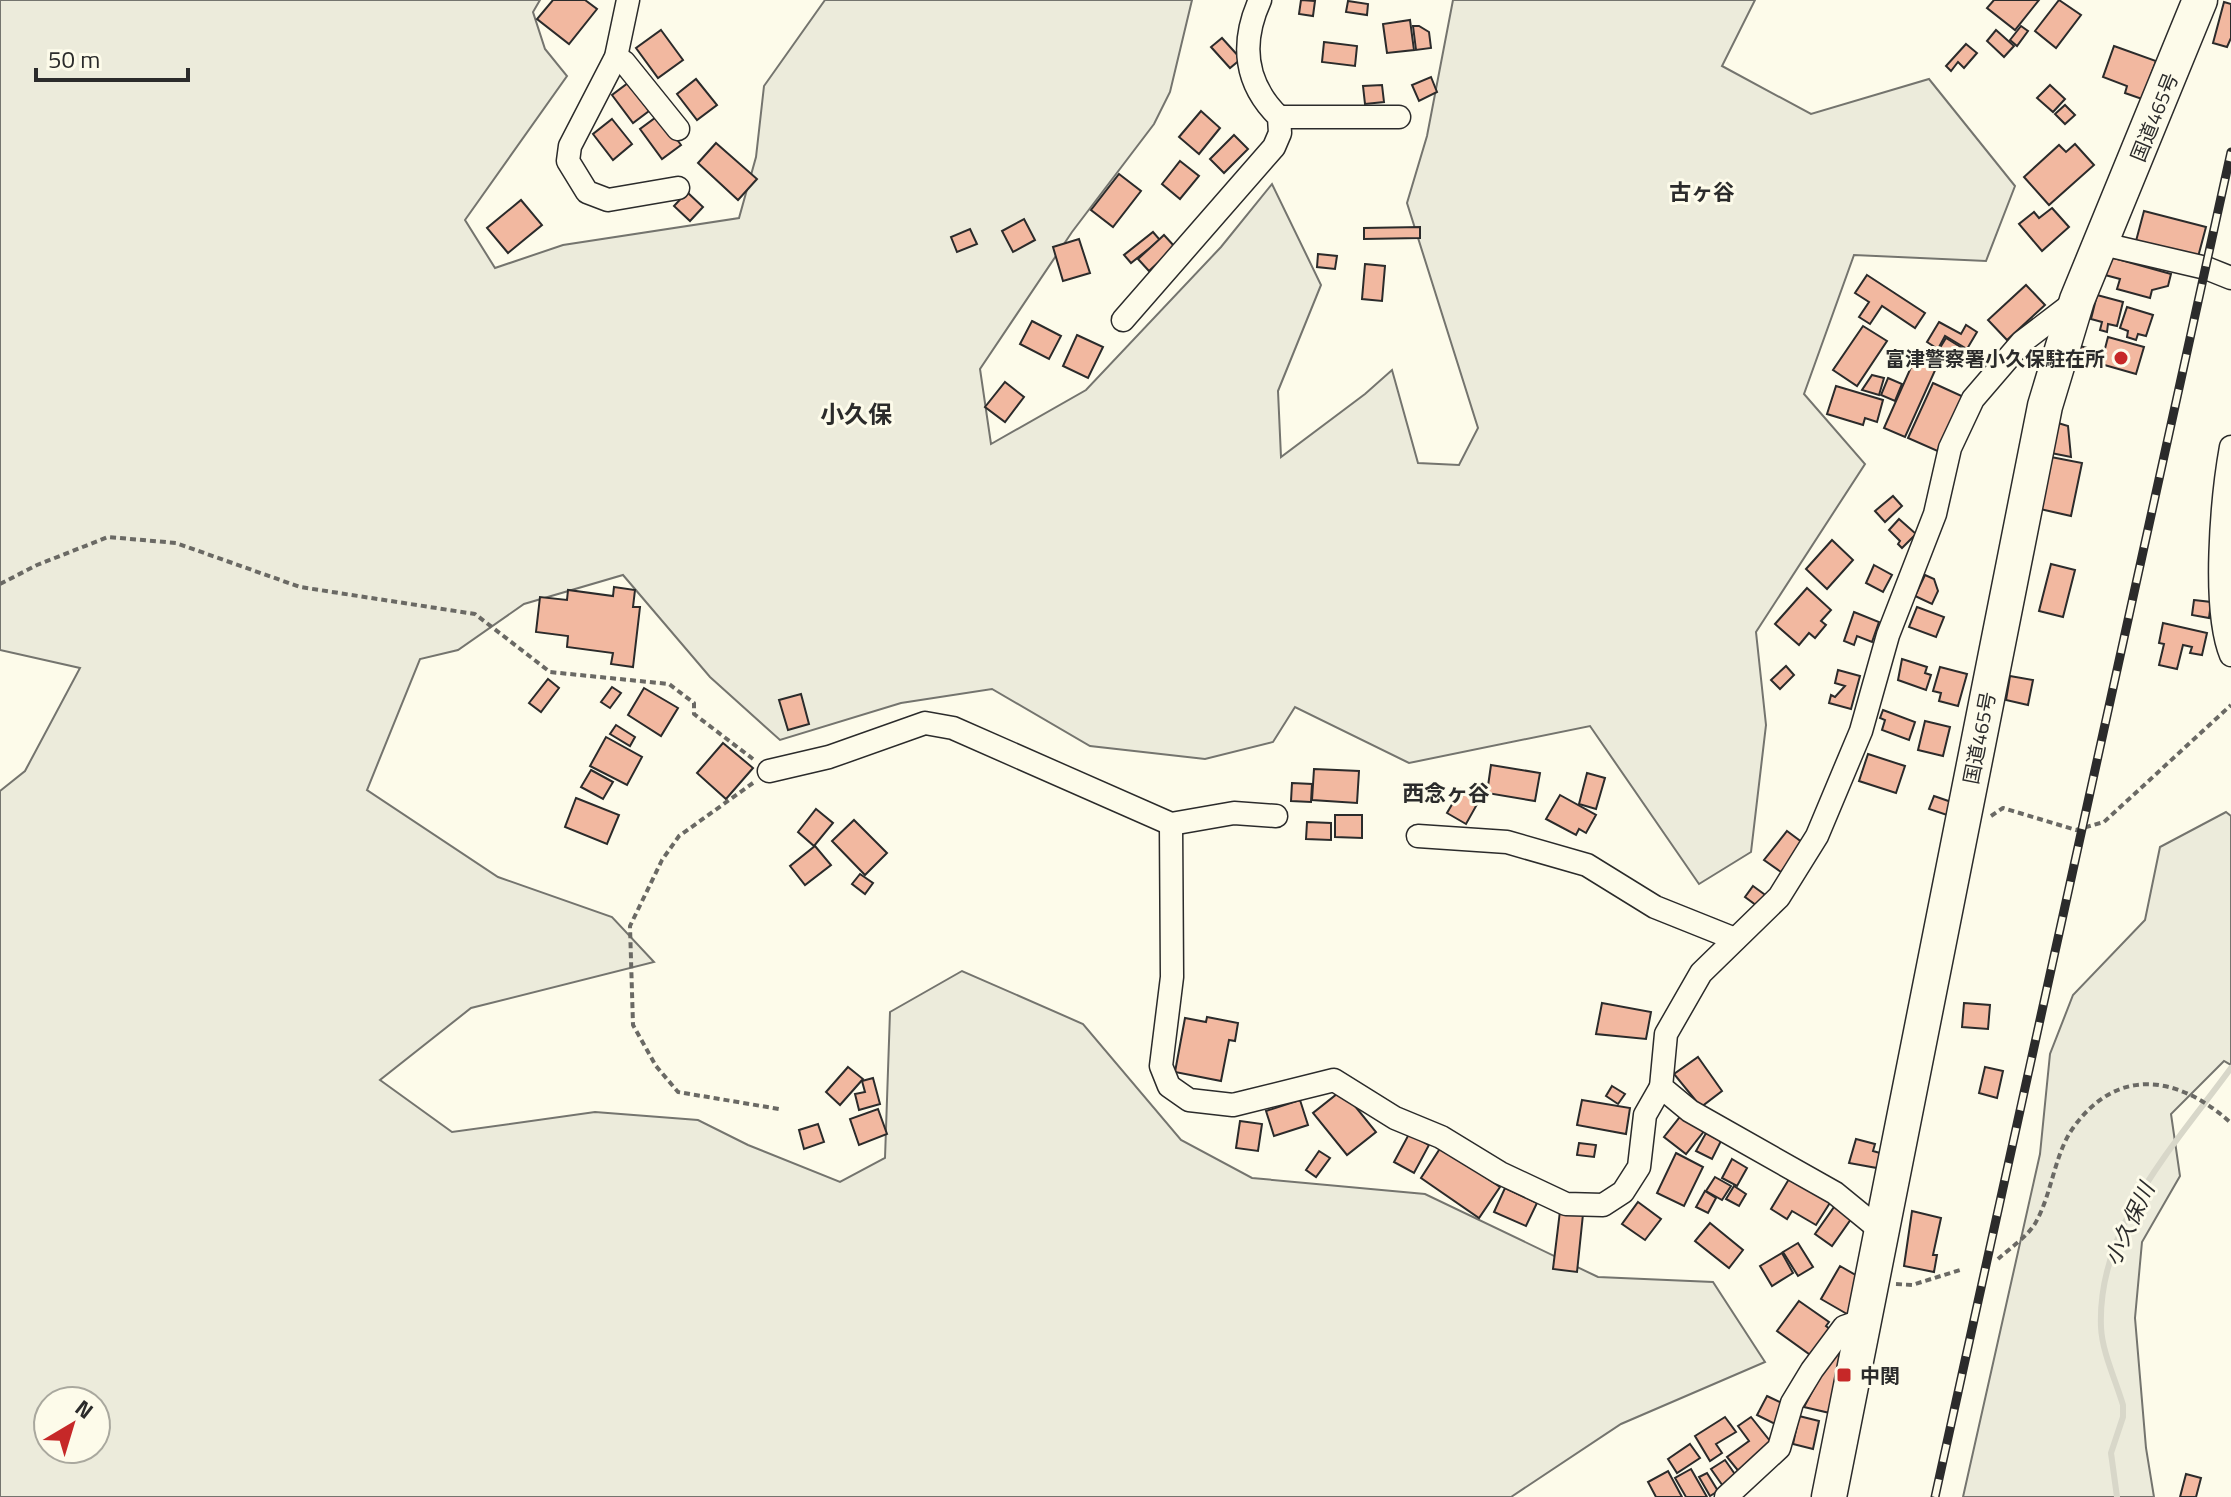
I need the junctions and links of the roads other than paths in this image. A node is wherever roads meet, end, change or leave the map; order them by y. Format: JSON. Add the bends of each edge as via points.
{"nodes":[{"id":1,"x":628,"y":0,"type":"edge"},
{"id":2,"x":1260,"y":0,"type":"edge"},
{"id":3,"x":2200,"y":0,"type":"edge"},
{"id":4,"x":616,"y":57,"type":"junction"},
{"id":5,"x":1279,"y":117,"type":"junction"},
{"id":6,"x":1399,"y":117,"type":"dead end"},
{"id":7,"x":678,"y":129,"type":"dead end"},
{"id":8,"x":678,"y":188,"type":"dead end"},
{"id":9,"x":2103,"y":244,"type":"junction"},
{"id":10,"x":2231,"y":278,"type":"edge"},
{"id":11,"x":2077,"y":300,"type":"junction"},
{"id":12,"x":1123,"y":320,"type":"dead end"},
{"id":13,"x":2231,"y":447,"type":"edge"},
{"id":14,"x":2231,"y":655,"type":"edge"},
{"id":15,"x":769,"y":771,"type":"road end"},
{"id":16,"x":1276,"y":816,"type":"dead end"},
{"id":17,"x":1171,"y":824,"type":"junction"},
{"id":18,"x":1418,"y":836,"type":"dead end"},
{"id":19,"x":1735,"y":939,"type":"junction"},
{"id":20,"x":1661,"y":1087,"type":"junction"},
{"id":21,"x":1879,"y":1229,"type":"junction"},
{"id":22,"x":1864,"y":1320,"type":"junction"},
{"id":23,"x":1726,"y":1497,"type":"edge"},
{"id":24,"x":1829,"y":1497,"type":"edge"}],
"edges":[{"from":1,"to":4,"type":"street"},
{"from":2,"to":5,"type":"street","via":[[1249,73],[1261,99]]},
{"from":3,"to":9,"type":"highway","name":"国道465号"},
{"from":4,"to":7,"type":"street"},
{"from":4,"to":8,"type":"street","via":[[570,146],[568,161],[587,192],[608,200]]},
{"from":5,"to":6,"type":"street"},
{"from":5,"to":12,"type":"street","via":[[1274,147]]},
{"from":9,"to":10,"type":"street"},
{"from":9,"to":11,"type":"highway","name":"国道465号"},
{"from":11,"to":19,"type":"street","via":[[2022,342],[1973,399],[1950,448],[1935,514],[1888,635],[1861,731],[1817,836],[1779,897]]},
{"from":11,"to":21,"type":"highway","name":"国道465号","via":[[2045,406]]},
{"from":13,"to":14,"type":"street","via":[[2221,589],[2223,635]]},
{"from":15,"to":17,"type":"street","via":[[829,757],[925,723],[953,728]]},
{"from":16,"to":17,"type":"street","via":[[1234,813]]},
{"from":17,"to":20,"type":"street","via":[[1172,977],[1161,1066],[1169,1086],[1189,1100],[1233,1105],[1334,1080],[1395,1118],[1566,1204],[1603,1205],[1623,1192],[1639,1167],[1645,1115]]},
{"from":18,"to":19,"type":"street","via":[[1507,842],[1587,865],[1655,907]]},
{"from":19,"to":20,"type":"street","via":[[1701,973],[1666,1034]]},
{"from":20,"to":21,"type":"street","via":[[1690,1111],[1835,1193]]},
{"from":21,"to":22,"type":"highway","name":"国道465号"},
{"from":22,"to":23,"type":"street","via":[[1844,1327],[1812,1370],[1792,1403],[1779,1448]]},
{"from":22,"to":24,"type":"highway","name":"国道465号"}]}
